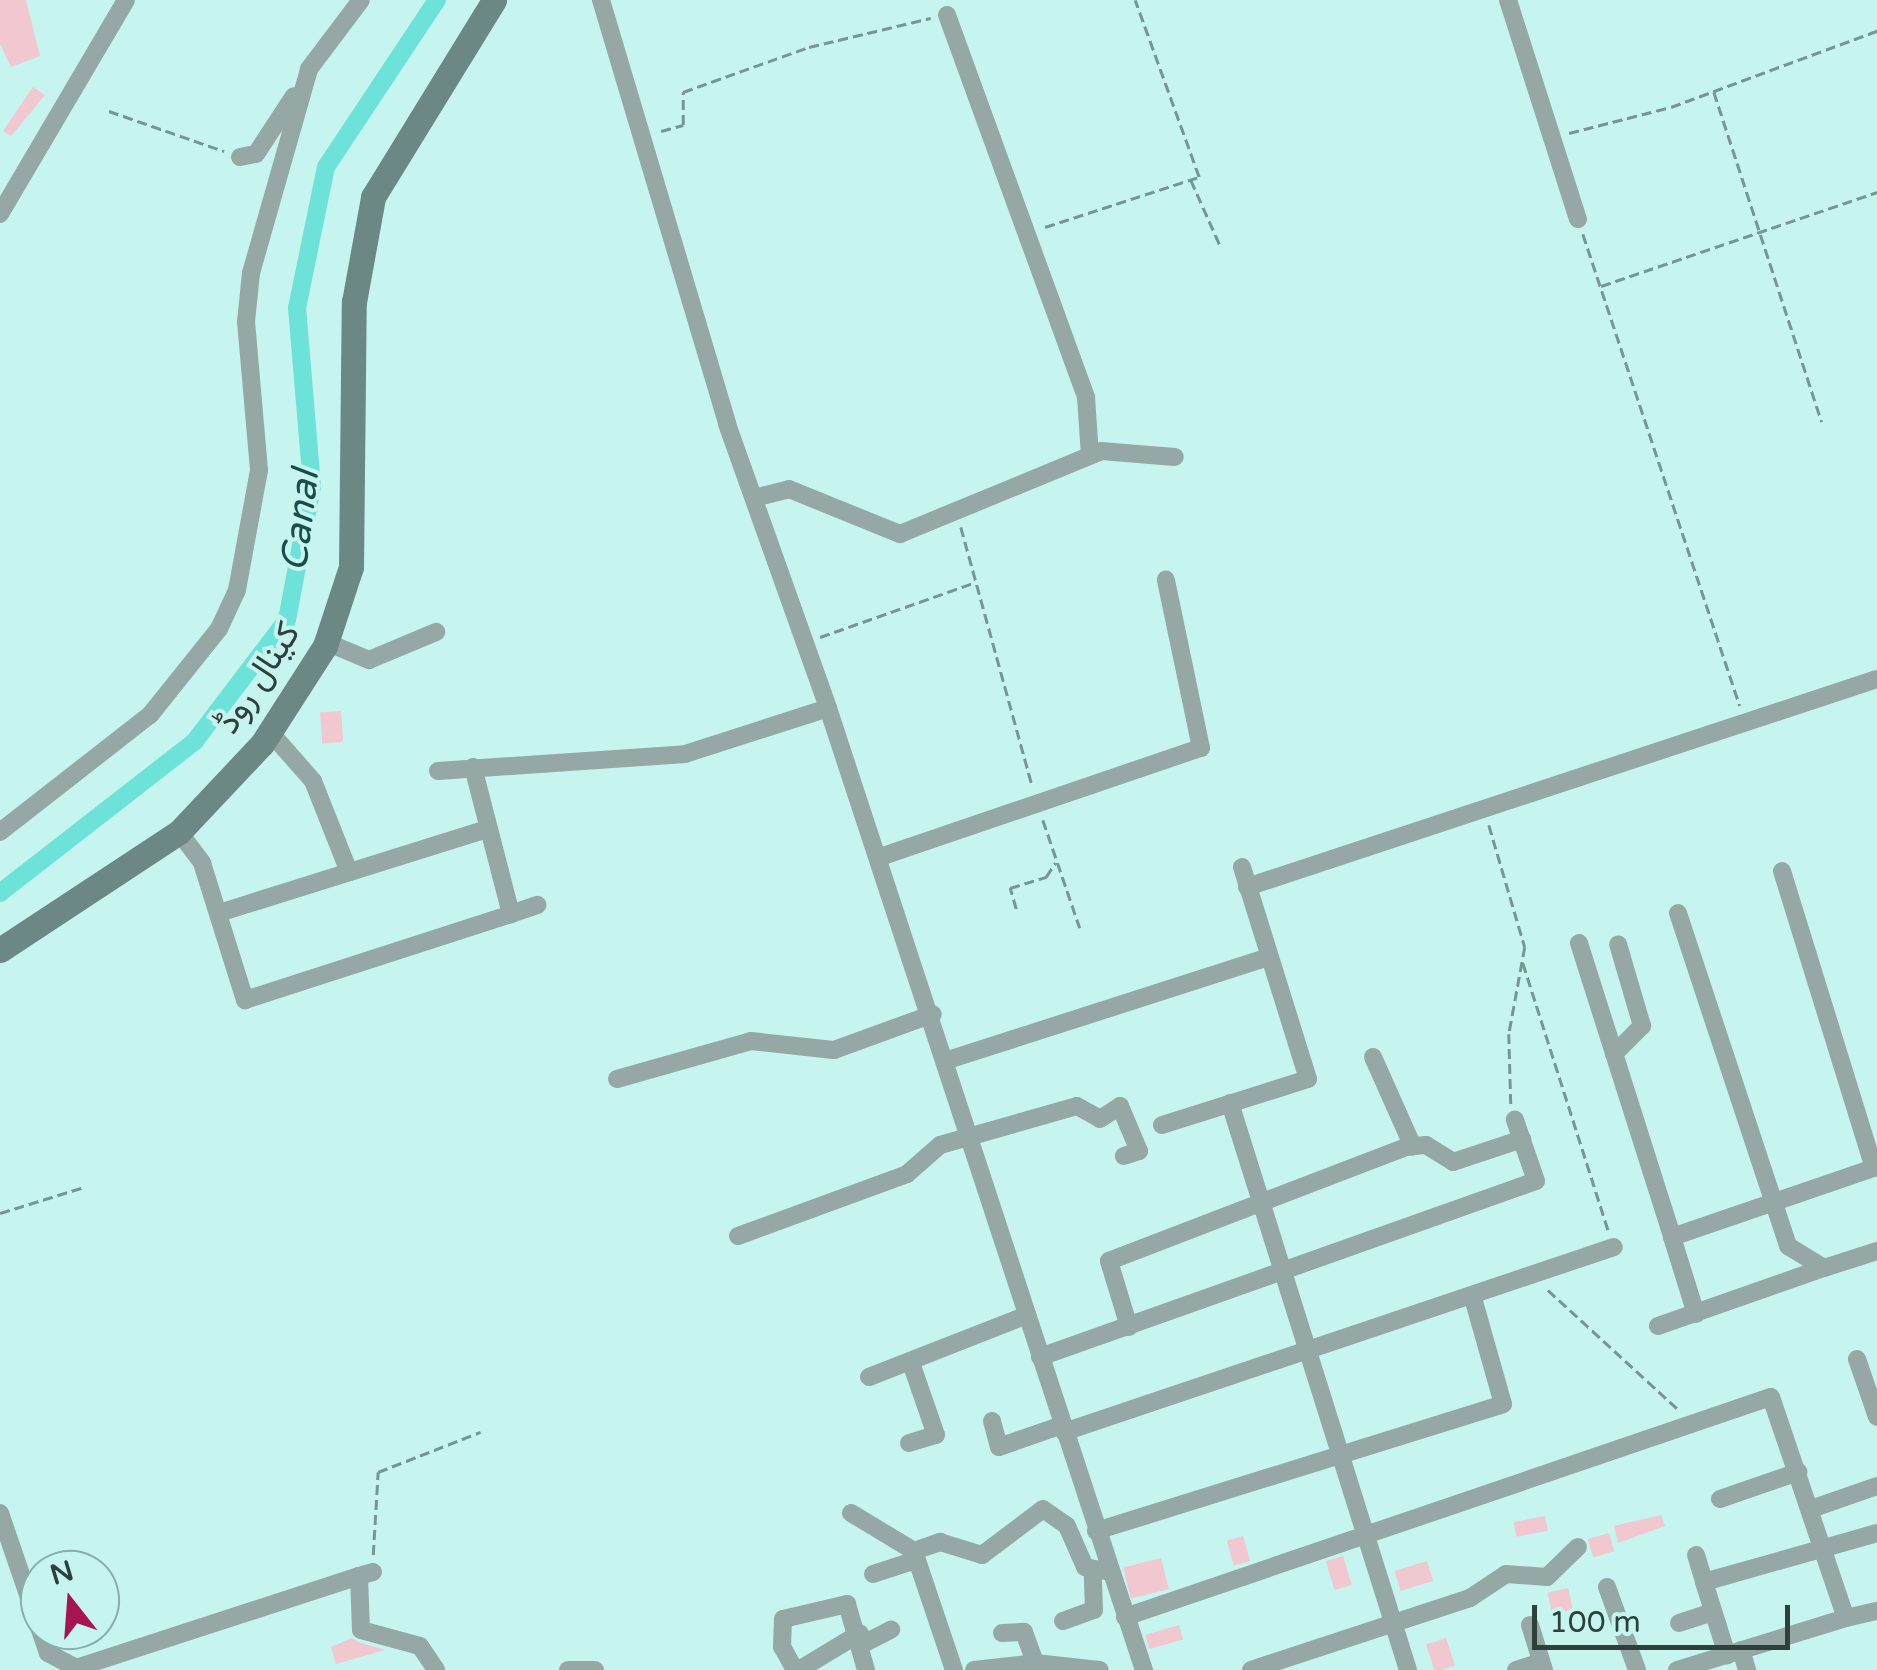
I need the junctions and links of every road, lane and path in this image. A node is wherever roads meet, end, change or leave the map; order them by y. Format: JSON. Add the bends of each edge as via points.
{"nodes":[{"id":1,"x":126,"y":0,"type":"edge"},
{"id":2,"x":361,"y":0,"type":"edge"},
{"id":3,"x":494,"y":0,"type":"edge"},
{"id":4,"x":601,"y":0,"type":"edge"},
{"id":5,"x":1135,"y":0,"type":"edge"},
{"id":6,"x":1508,"y":0,"type":"edge"},
{"id":7,"x":947,"y":15,"type":"joint"},
{"id":8,"x":1877,"y":31,"type":"edge"},
{"id":9,"x":309,"y":69,"type":"junction"},
{"id":10,"x":1714,"y":92,"type":"junction"},
{"id":11,"x":109,"y":111,"type":"dead end"},
{"id":12,"x":638,"y":137,"type":"junction"},
{"id":13,"x":1553,"y":137,"type":"junction"},
{"id":14,"x":240,"y":157,"type":"joint"},
{"id":15,"x":1190,"y":179,"type":"junction"},
{"id":16,"x":1877,"y":192,"type":"edge"},
{"id":17,"x":0,"y":214,"type":"edge"},
{"id":18,"x":1578,"y":219,"type":"joint"},
{"id":19,"x":1759,"y":230,"type":"junction"},
{"id":20,"x":1030,"y":233,"type":"junction"},
{"id":21,"x":1220,"y":244,"type":"dead end"},
{"id":22,"x":1600,"y":287,"type":"junction"},
{"id":23,"x":1822,"y":422,"type":"dead end"},
{"id":24,"x":1090,"y":456,"type":"junction"},
{"id":25,"x":1175,"y":457,"type":"dead end"},
{"id":26,"x":754,"y":498,"type":"junction"},
{"id":27,"x":956,"y":509,"type":"junction"},
{"id":28,"x":1166,"y":580,"type":"dead end"},
{"id":29,"x":976,"y":582,"type":"junction"},
{"id":30,"x":436,"y":632,"type":"dead end"},
{"id":31,"x":326,"y":642,"type":"junction"},
{"id":32,"x":804,"y":642,"type":"junction"},
{"id":33,"x":1877,"y":679,"type":"edge"},
{"id":34,"x":828,"y":708,"type":"junction"},
{"id":35,"x":1746,"y":721,"type":"junction"},
{"id":36,"x":270,"y":732,"type":"junction"},
{"id":37,"x":474,"y":767,"type":"junction"},
{"id":38,"x":438,"y":770,"type":"dead end"},
{"id":39,"x":1038,"y":804,"type":"junction"},
{"id":40,"x":1484,"y":810,"type":"junction"},
{"id":41,"x":484,"y":830,"type":"junction"},
{"id":42,"x":0,"y":832,"type":"edge"},
{"id":43,"x":179,"y":832,"type":"junction"},
{"id":44,"x":880,"y":857,"type":"junction"},
{"id":45,"x":1056,"y":862,"type":"junction"},
{"id":46,"x":1242,"y":867,"type":"dead end"},
{"id":47,"x":1782,"y":871,"type":"dead end"},
{"id":48,"x":349,"y":872,"type":"junction"},
{"id":49,"x":1247,"y":887,"type":"junction"},
{"id":50,"x":536,"y":904,"type":"dead end"},
{"id":51,"x":1016,"y":909,"type":"dead end"},
{"id":52,"x":219,"y":913,"type":"junction"},
{"id":53,"x":1678,"y":913,"type":"dead end"},
{"id":54,"x":511,"y":914,"type":"junction"},
{"id":55,"x":1080,"y":928,"type":"dead end"},
{"id":56,"x":1578,"y":943,"type":"dead end"},
{"id":57,"x":1618,"y":944,"type":"dead end"},
{"id":58,"x":0,"y":950,"type":"edge"},
{"id":59,"x":1268,"y":957,"type":"junction"},
{"id":60,"x":1522,"y":959,"type":"junction"},
{"id":61,"x":932,"y":1014,"type":"junction"},
{"id":62,"x":1614,"y":1054,"type":"junction"},
{"id":63,"x":1374,"y":1057,"type":"dead end"},
{"id":64,"x":948,"y":1060,"type":"junction"},
{"id":65,"x":617,"y":1079,"type":"dead end"},
{"id":66,"x":1230,"y":1103,"type":"junction"},
{"id":67,"x":1515,"y":1120,"type":"joint"},
{"id":68,"x":1162,"y":1126,"type":"dead end"},
{"id":69,"x":972,"y":1138,"type":"junction"},
{"id":70,"x":1522,"y":1139,"type":"junction"},
{"id":71,"x":1414,"y":1146,"type":"junction"},
{"id":72,"x":1124,"y":1156,"type":"dead end"},
{"id":73,"x":1875,"y":1168,"type":"edge"},
{"id":74,"x":84,"y":1187,"type":"dead end"},
{"id":75,"x":1778,"y":1198,"type":"junction"},
{"id":76,"x":1260,"y":1199,"type":"junction"},
{"id":77,"x":0,"y":1214,"type":"edge"},
{"id":78,"x":738,"y":1236,"type":"dead end"},
{"id":79,"x":1672,"y":1237,"type":"junction"},
{"id":80,"x":1614,"y":1248,"type":"joint"},
{"id":81,"x":1877,"y":1251,"type":"edge"},
{"id":82,"x":1824,"y":1268,"type":"junction"},
{"id":83,"x":1284,"y":1275,"type":"junction"},
{"id":84,"x":1532,"y":1276,"type":"junction"},
{"id":85,"x":1472,"y":1298,"type":"junction"},
{"id":86,"x":1696,"y":1314,"type":"junction"},
{"id":87,"x":1027,"y":1315,"type":"junction"},
{"id":88,"x":1658,"y":1326,"type":"dead end"},
{"id":89,"x":1129,"y":1327,"type":"junction"},
{"id":90,"x":1308,"y":1353,"type":"junction"},
{"id":91,"x":1040,"y":1357,"type":"junction"},
{"id":92,"x":1858,"y":1359,"type":"dead end"},
{"id":93,"x":911,"y":1363,"type":"junction"},
{"id":94,"x":869,"y":1376,"type":"dead end"},
{"id":95,"x":1877,"y":1417,"type":"edge"},
{"id":96,"x":992,"y":1421,"type":"dead end"},
{"id":97,"x":1696,"y":1422,"type":"junction"},
{"id":98,"x":1063,"y":1429,"type":"junction"},
{"id":99,"x":480,"y":1432,"type":"dead end"},
{"id":100,"x":909,"y":1443,"type":"dead end"},
{"id":101,"x":1339,"y":1454,"type":"junction"},
{"id":102,"x":1798,"y":1472,"type":"junction"},
{"id":103,"x":1877,"y":1486,"type":"edge"},
{"id":104,"x":1720,"y":1500,"type":"dead end"},
{"id":105,"x":1811,"y":1509,"type":"junction"},
{"id":106,"x":0,"y":1513,"type":"edge"},
{"id":107,"x":851,"y":1514,"type":"dead end"},
{"id":108,"x":1096,"y":1531,"type":"junction"},
{"id":109,"x":1877,"y":1532,"type":"edge"},
{"id":110,"x":1366,"y":1540,"type":"junction"},
{"id":111,"x":1578,"y":1547,"type":"dead end"},
{"id":112,"x":1824,"y":1550,"type":"junction"},
{"id":113,"x":1696,"y":1554,"type":"dead end"},
{"id":114,"x":914,"y":1556,"type":"junction"},
{"id":115,"x":1102,"y":1572,"type":"junction"},
{"id":116,"x":366,"y":1574,"type":"junction"},
{"id":117,"x":873,"y":1574,"type":"dead end"},
{"id":118,"x":1704,"y":1582,"type":"junction"},
{"id":119,"x":1607,"y":1587,"type":"dead end"},
{"id":120,"x":1877,"y":1611,"type":"edge"},
{"id":121,"x":1714,"y":1612,"type":"junction"},
{"id":122,"x":1126,"y":1616,"type":"junction"},
{"id":123,"x":1846,"y":1618,"type":"junction"},
{"id":124,"x":1062,"y":1621,"type":"dead end"},
{"id":125,"x":1679,"y":1623,"type":"dead end"},
{"id":126,"x":1398,"y":1624,"type":"junction"},
{"id":127,"x":1530,"y":1624,"type":"dead end"},
{"id":128,"x":890,"y":1630,"type":"dead end"},
{"id":129,"x":1002,"y":1633,"type":"dead end"},
{"id":130,"x":860,"y":1639,"type":"junction"},
{"id":131,"x":1734,"y":1652,"type":"junction"},
{"id":132,"x":828,"y":1666,"type":"edge"},
{"id":133,"x":1542,"y":1666,"type":"edge"},
{"id":134,"x":1032,"y":1667,"type":"edge"},
{"id":135,"x":436,"y":1670,"type":"edge"},
{"id":136,"x":568,"y":1670,"type":"edge"},
{"id":137,"x":595,"y":1670,"type":"edge"},
{"id":138,"x":797,"y":1670,"type":"edge"},
{"id":139,"x":866,"y":1670,"type":"edge"},
{"id":140,"x":954,"y":1670,"type":"edge"},
{"id":141,"x":974,"y":1670,"type":"edge"},
{"id":142,"x":1100,"y":1670,"type":"edge"},
{"id":143,"x":1144,"y":1670,"type":"edge"},
{"id":144,"x":1251,"y":1670,"type":"edge"},
{"id":145,"x":1408,"y":1670,"type":"edge"},
{"id":146,"x":1516,"y":1670,"type":"edge"},
{"id":147,"x":1637,"y":1670,"type":"edge"},
{"id":148,"x":1676,"y":1670,"type":"edge"},
{"id":149,"x":1747,"y":1670,"type":"edge"}],
"edges":[{"from":1,"to":17,"type":"street"},
{"from":2,"to":9,"type":"street"},
{"from":3,"to":31,"type":"street","name":"کینال روڈ","via":[[373,198],[354,302],[351,566]]},
{"from":4,"to":12,"type":"street"},
{"from":5,"to":15,"type":"path","via":[[1198,176]]},
{"from":6,"to":13,"type":"street"},
{"from":7,"to":12,"type":"path","via":[[809,47],[683,92],[683,125]]},
{"from":7,"to":20,"type":"street"},
{"from":8,"to":10,"type":"path","via":[[1834,39]]},
{"from":9,"to":14,"type":"street","via":[[256,154]]},
{"from":9,"to":42,"type":"street","via":[[251,273],[246,322],[260,470],[236,590],[219,629],[150,715]]},
{"from":10,"to":13,"type":"path"},
{"from":10,"to":19,"type":"path"},
{"from":11,"to":14,"type":"path"},
{"from":12,"to":26,"type":"street"},
{"from":13,"to":18,"type":"street"},
{"from":15,"to":20,"type":"path"},
{"from":15,"to":21,"type":"path"},
{"from":16,"to":19,"type":"path"},
{"from":18,"to":22,"type":"path"},
{"from":19,"to":22,"type":"path"},
{"from":19,"to":23,"type":"path"},
{"from":20,"to":24,"type":"street","via":[[1086,397]]},
{"from":22,"to":35,"type":"path"},
{"from":24,"to":25,"type":"street","via":[[1116,448]]},
{"from":24,"to":27,"type":"street"},
{"from":26,"to":27,"type":"street","via":[[789,489],[900,534]]},
{"from":26,"to":32,"type":"street"},
{"from":27,"to":29,"type":"path"},
{"from":28,"to":39,"type":"street","via":[[1201,748]]},
{"from":29,"to":32,"type":"path"},
{"from":29,"to":39,"type":"path"},
{"from":30,"to":31,"type":"street","via":[[368,660]]},
{"from":31,"to":36,"type":"street","name":"کینال روڈ"},
{"from":32,"to":34,"type":"street"},
{"from":33,"to":35,"type":"street"},
{"from":34,"to":37,"type":"street","via":[[685,754]]},
{"from":34,"to":44,"type":"street"},
{"from":35,"to":40,"type":"street"},
{"from":36,"to":43,"type":"street","name":"کینال روڈ"},
{"from":36,"to":48,"type":"street","via":[[313,781]]},
{"from":37,"to":38,"type":"street"},
{"from":37,"to":41,"type":"street"},
{"from":39,"to":44,"type":"street"},
{"from":39,"to":45,"type":"path"},
{"from":40,"to":49,"type":"street"},
{"from":40,"to":60,"type":"path"},
{"from":41,"to":48,"type":"street"},
{"from":41,"to":54,"type":"street"},
{"from":43,"to":52,"type":"street"},
{"from":43,"to":58,"type":"street","name":"کینال روڈ"},
{"from":44,"to":61,"type":"street"},
{"from":45,"to":51,"type":"path","via":[[1046,877],[1010,888]]},
{"from":45,"to":55,"type":"path"},
{"from":46,"to":49,"type":"street"},
{"from":47,"to":73,"type":"street"},
{"from":48,"to":52,"type":"street"},
{"from":49,"to":59,"type":"street"},
{"from":50,"to":54,"type":"street"},
{"from":52,"to":54,"type":"street","via":[[245,1000]]},
{"from":53,"to":75,"type":"street"},
{"from":56,"to":62,"type":"street"},
{"from":57,"to":62,"type":"street","via":[[1642,1026]]},
{"from":59,"to":64,"type":"street"},
{"from":59,"to":66,"type":"street","via":[[1308,1079]]},
{"from":60,"to":67,"type":"path","via":[[1506,1064]]},
{"from":60,"to":80,"type":"path"},
{"from":61,"to":64,"type":"street"},
{"from":61,"to":65,"type":"street","via":[[834,1050],[751,1041]]},
{"from":62,"to":79,"type":"street"},
{"from":63,"to":71,"type":"street"},
{"from":64,"to":69,"type":"street"},
{"from":66,"to":68,"type":"street"},
{"from":66,"to":76,"type":"street"},
{"from":67,"to":70,"type":"street"},
{"from":69,"to":72,"type":"street","via":[[1077,1106],[1100,1118],[1120,1106],[1140,1151]]},
{"from":69,"to":78,"type":"street","via":[[940,1144],[907,1174],[858,1195]]},
{"from":69,"to":87,"type":"street"},
{"from":70,"to":71,"type":"street","via":[[1453,1162]]},
{"from":70,"to":83,"type":"street","via":[[1536,1182]]},
{"from":71,"to":76,"type":"street"},
{"from":73,"to":75,"type":"street"},
{"from":74,"to":77,"type":"path"},
{"from":75,"to":79,"type":"street"},
{"from":75,"to":82,"type":"street","via":[[1788,1246]]},
{"from":76,"to":83,"type":"street"},
{"from":76,"to":89,"type":"street","via":[[1109,1261]]},
{"from":79,"to":86,"type":"street"},
{"from":80,"to":84,"type":"street"},
{"from":81,"to":82,"type":"street"},
{"from":82,"to":86,"type":"street"},
{"from":83,"to":89,"type":"street"},
{"from":83,"to":90,"type":"street"},
{"from":84,"to":85,"type":"street"},
{"from":84,"to":97,"type":"path"},
{"from":85,"to":90,"type":"street"},
{"from":85,"to":101,"type":"street","via":[[1503,1404]]},
{"from":86,"to":88,"type":"street"},
{"from":87,"to":91,"type":"street"},
{"from":87,"to":93,"type":"street"},
{"from":89,"to":91,"type":"street"},
{"from":90,"to":98,"type":"street"},
{"from":90,"to":101,"type":"street"},
{"from":91,"to":98,"type":"street"},
{"from":92,"to":95,"type":"street"},
{"from":93,"to":94,"type":"street"},
{"from":93,"to":100,"type":"street","via":[[936,1434]]},
{"from":96,"to":98,"type":"street","via":[[999,1447]]},
{"from":97,"to":102,"type":"street","via":[[1771,1398]]},
{"from":97,"to":110,"type":"street"},
{"from":98,"to":108,"type":"street"},
{"from":99,"to":116,"type":"path","via":[[378,1472]]},
{"from":101,"to":108,"type":"street"},
{"from":101,"to":110,"type":"street"},
{"from":102,"to":104,"type":"street"},
{"from":102,"to":105,"type":"street"},
{"from":103,"to":105,"type":"street"},
{"from":105,"to":112,"type":"street"},
{"from":106,"to":116,"type":"street","via":[[48,1654],[76,1668]]},
{"from":107,"to":114,"type":"street"},
{"from":108,"to":115,"type":"street"},
{"from":109,"to":112,"type":"street"},
{"from":110,"to":122,"type":"street"},
{"from":110,"to":126,"type":"street"},
{"from":111,"to":126,"type":"street","via":[[1547,1577],[1506,1574],[1470,1598]]},
{"from":112,"to":118,"type":"street"},
{"from":112,"to":123,"type":"street"},
{"from":113,"to":118,"type":"street"},
{"from":114,"to":115,"type":"street","via":[[940,1542],[982,1556],[1025,1514],[1044,1509],[1067,1526]]},
{"from":114,"to":117,"type":"street"},
{"from":114,"to":140,"type":"street"},
{"from":115,"to":122,"type":"street"},
{"from":115,"to":124,"type":"street","via":[[1094,1610]]},
{"from":116,"to":135,"type":"street","via":[[361,1630],[420,1646]]},
{"from":118,"to":121,"type":"street"},
{"from":119,"to":147,"type":"street"},
{"from":120,"to":123,"type":"street"},
{"from":121,"to":125,"type":"street"},
{"from":121,"to":131,"type":"street"},
{"from":122,"to":143,"type":"street"},
{"from":123,"to":131,"type":"street"},
{"from":126,"to":144,"type":"street"},
{"from":126,"to":145,"type":"street"},
{"from":127,"to":133,"type":"street"},
{"from":128,"to":130,"type":"street"},
{"from":129,"to":134,"type":"street","via":[[1024,1632]]},
{"from":130,"to":132,"type":"street"},
{"from":130,"to":138,"type":"street","via":[[847,1604],[794,1612],[779,1630]]},
{"from":130,"to":139,"type":"street"},
{"from":131,"to":148,"type":"street"},
{"from":131,"to":149,"type":"street"},
{"from":132,"to":138,"type":"street"},
{"from":133,"to":146,"type":"street"},
{"from":134,"to":141,"type":"street"},
{"from":134,"to":142,"type":"street"},
{"from":136,"to":137,"type":"street"}]}
